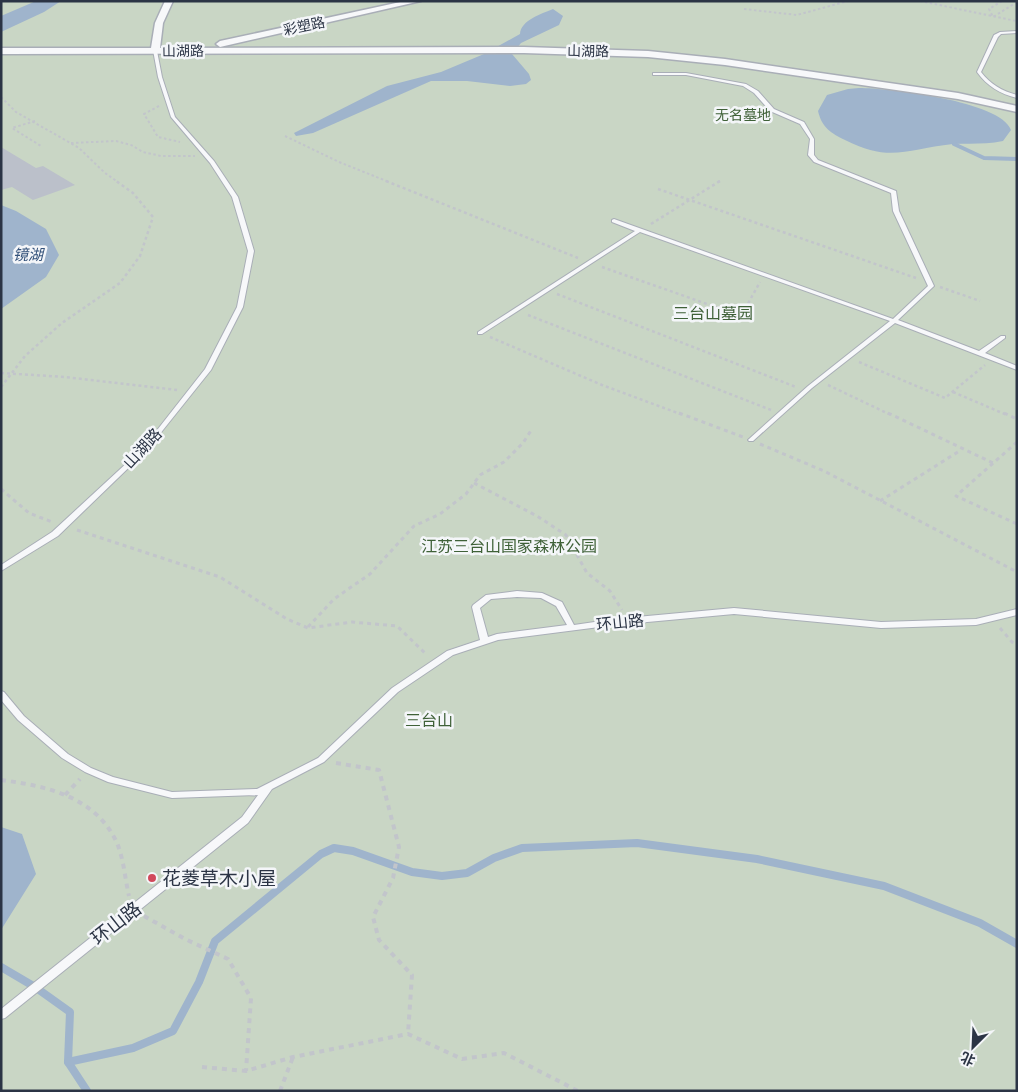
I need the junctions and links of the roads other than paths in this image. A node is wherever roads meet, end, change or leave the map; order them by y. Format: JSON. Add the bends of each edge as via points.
{"nodes":[{"id":1,"x":169,"y":1,"type":"edge"},
{"id":2,"x":417,"y":1,"type":"edge"},
{"id":3,"x":1017,"y":32,"type":"edge"},
{"id":4,"x":155,"y":47,"type":"junction"},
{"id":5,"x":192,"y":50,"type":"junction"},
{"id":6,"x":1,"y":51,"type":"edge"},
{"id":7,"x":655,"y":74,"type":"dead end"},
{"id":8,"x":1017,"y":97,"type":"edge"},
{"id":9,"x":1017,"y":109,"type":"edge"},
{"id":10,"x":614,"y":221,"type":"dead end"},
{"id":11,"x":640,"y":230,"type":"junction"},
{"id":12,"x":894,"y":321,"type":"junction"},
{"id":13,"x":480,"y":333,"type":"dead end"},
{"id":14,"x":1003,"y":337,"type":"dead end"},
{"id":15,"x":980,"y":354,"type":"junction"},
{"id":16,"x":1017,"y":368,"type":"edge"},
{"id":17,"x":751,"y":440,"type":"dead end"},
{"id":18,"x":1,"y":569,"type":"edge"},
{"id":19,"x":1017,"y":612,"type":"edge"},
{"id":20,"x":572,"y":628,"type":"junction"},
{"id":21,"x":484,"y":642,"type":"junction"},
{"id":22,"x":1,"y":694,"type":"edge"},
{"id":23,"x":269,"y":786,"type":"junction"},
{"id":24,"x":1,"y":1015,"type":"edge"}],
"edges":[{"from":1,"to":4,"type":"street","via":[[159,23]]},
{"from":2,"to":5,"type":"street","name":"彩塑路"},
{"from":3,"to":8,"type":"lane","via":[[996,36],[979,72],[993,88]]},
{"from":4,"to":5,"type":"street","name":"山湖路"},
{"from":4,"to":6,"type":"street","name":"山湖路"},
{"from":4,"to":18,"type":"lane","name":"山湖路","via":[[173,117],[205,154],[235,197],[251,251],[240,307],[208,370],[145,449],[55,534]]},
{"from":5,"to":9,"type":"street","name":"山湖路","via":[[640,53],[726,62],[958,96]]},
{"from":7,"to":12,"type":"lane","via":[[686,74],[744,85],[756,92],[772,110],[802,123],[812,139],[811,155],[816,161],[894,192],[896,211],[931,286]]},
{"from":10,"to":11,"type":"lane"},
{"from":11,"to":12,"type":"lane"},
{"from":11,"to":13,"type":"lane"},
{"from":12,"to":15,"type":"lane"},
{"from":12,"to":17,"type":"lane"},
{"from":14,"to":15,"type":"lane"},
{"from":15,"to":16,"type":"lane"},
{"from":19,"to":20,"type":"lane","name":"环山路","via":[[976,622],[881,625],[734,611]]},
{"from":20,"to":21,"type":"lane","name":"环山路"},
{"from":20,"to":21,"type":"lane","via":[[559,604],[542,596],[489,597],[476,607]]},
{"from":21,"to":23,"type":"lane","name":"环山路","via":[[450,653],[395,690],[321,760]]},
{"from":22,"to":23,"type":"lane","name":"环山路","via":[[21,718],[65,756],[111,780],[172,795],[258,792]]},
{"from":23,"to":24,"type":"lane","name":"环山路","via":[[245,820]]}]}
